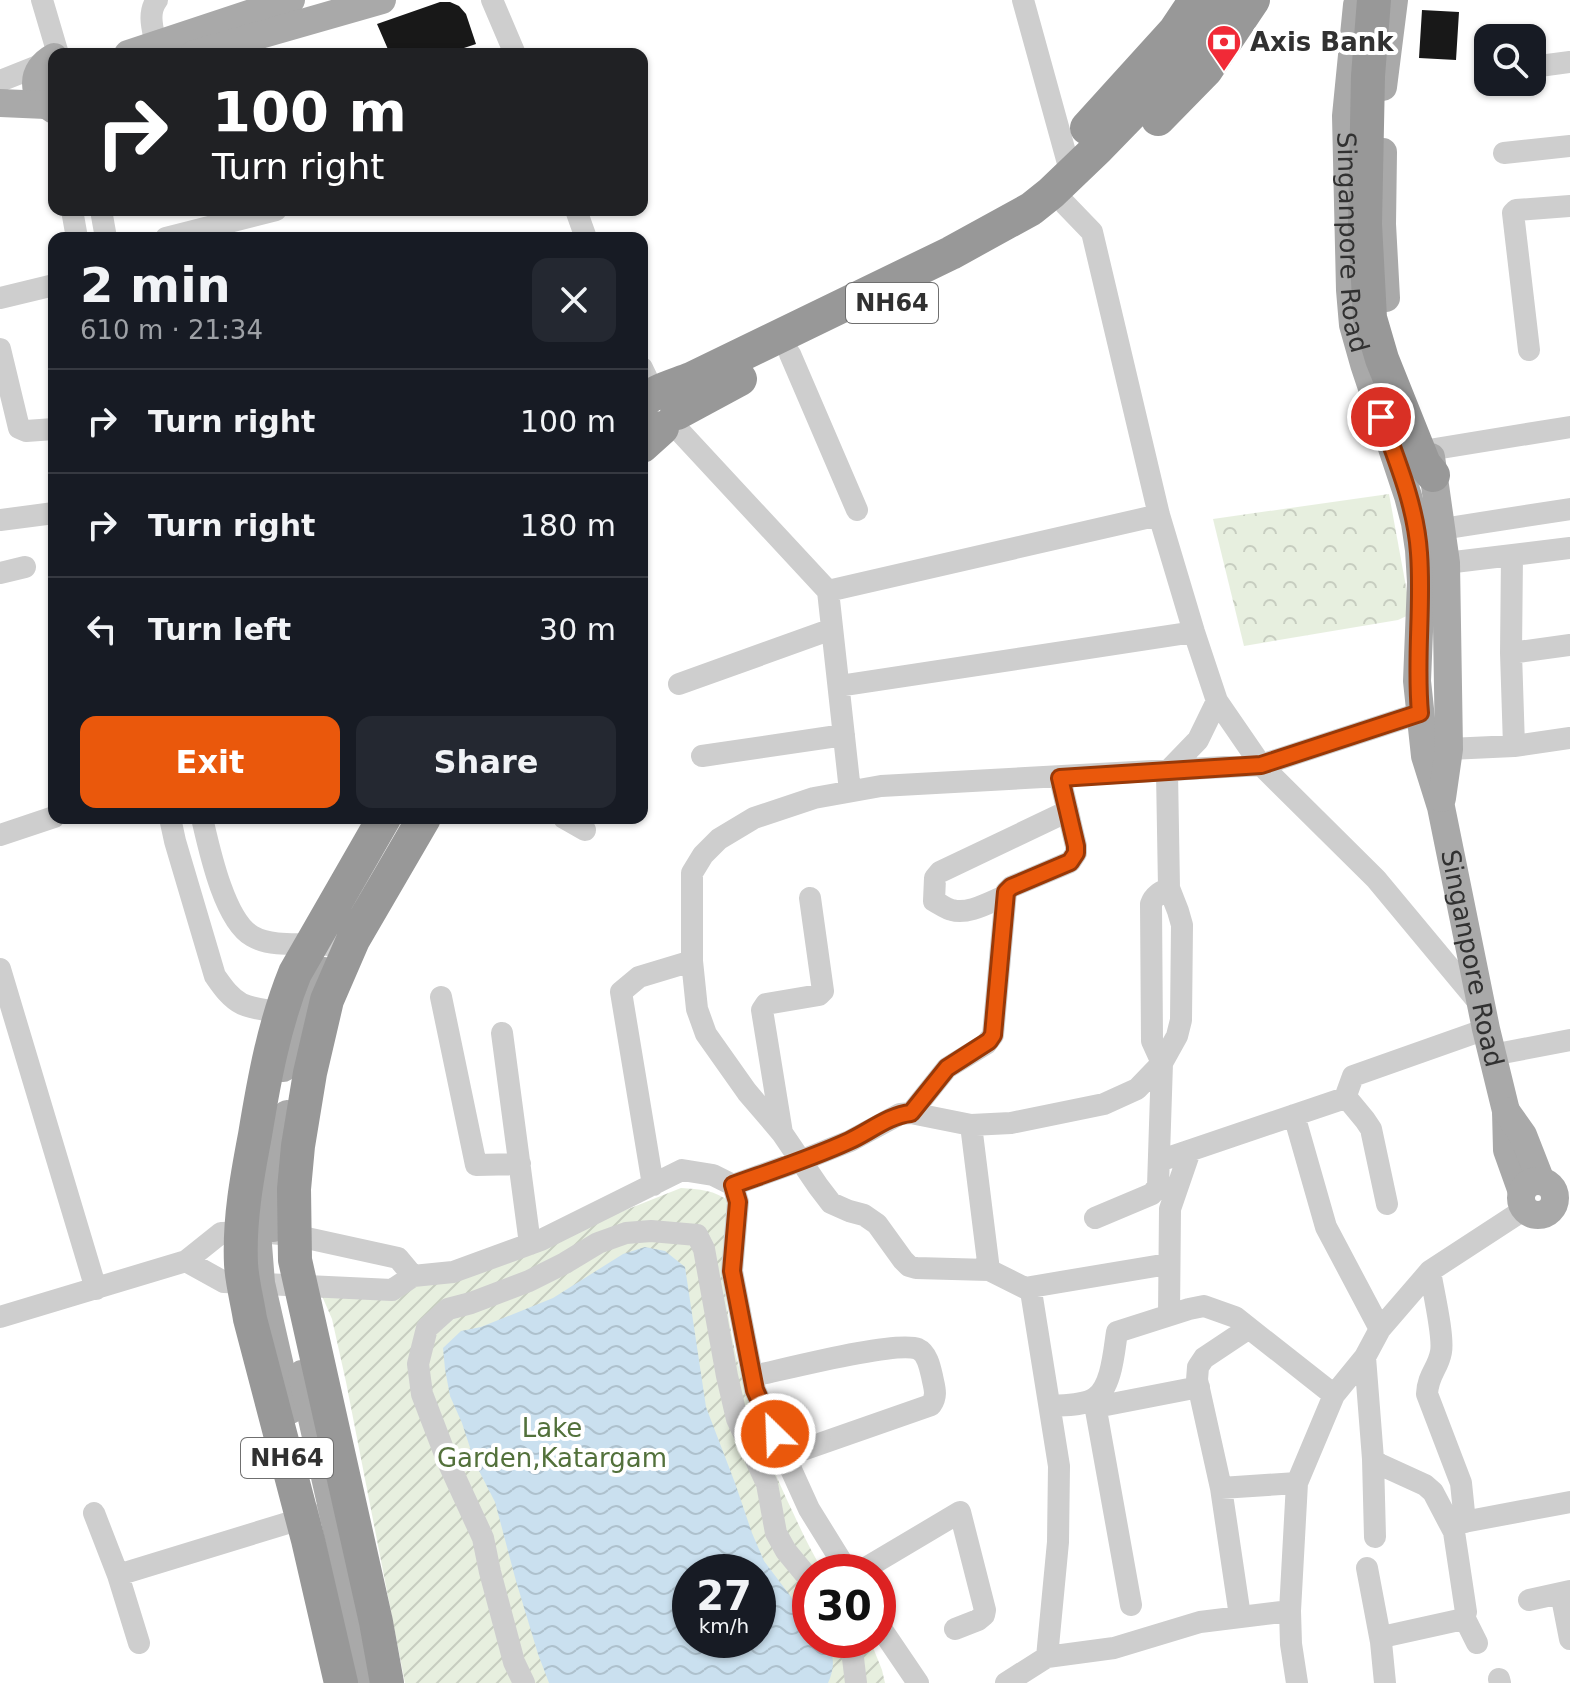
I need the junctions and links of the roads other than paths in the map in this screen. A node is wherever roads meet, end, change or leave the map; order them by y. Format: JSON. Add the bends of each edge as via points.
{"nodes":[{"id":1,"x":42,"y":0,"type":"edge"},
{"id":2,"x":157,"y":0,"type":"edge"},
{"id":3,"x":291,"y":0,"type":"edge"},
{"id":4,"x":382,"y":0,"type":"edge"},
{"id":5,"x":492,"y":0,"type":"edge"},
{"id":6,"x":1023,"y":0,"type":"edge"},
{"id":7,"x":1195,"y":0,"type":"edge"},
{"id":8,"x":1224,"y":0,"type":"edge"},
{"id":9,"x":1241,"y":0,"type":"edge"},
{"id":10,"x":1253,"y":0,"type":"edge"},
{"id":11,"x":1358,"y":0,"type":"edge"},
{"id":12,"x":1374,"y":0,"type":"edge"},
{"id":13,"x":1394,"y":0,"type":"edge"},
{"id":14,"x":156,"y":45,"type":"junction"},
{"id":15,"x":147,"y":48,"type":"edge"},
{"id":16,"x":215,"y":48,"type":"edge"},
{"id":17,"x":512,"y":48,"type":"edge"},
{"id":18,"x":48,"y":61,"type":"edge"},
{"id":19,"x":1570,"y":62,"type":"edge"},
{"id":20,"x":1546,"y":65,"type":"edge"},
{"id":21,"x":0,"y":81,"type":"edge"},
{"id":22,"x":0,"y":93,"type":"edge"},
{"id":23,"x":0,"y":103,"type":"edge"},
{"id":24,"x":48,"y":105,"type":"edge"},
{"id":25,"x":48,"y":108,"type":"edge"},
{"id":26,"x":48,"y":108,"type":"edge"},
{"id":27,"x":0,"y":118,"type":"edge"},
{"id":28,"x":1570,"y":146,"type":"edge"},
{"id":29,"x":1504,"y":153,"type":"dead end"},
{"id":30,"x":1086,"y":171,"type":"junction"},
{"id":31,"x":1570,"y":206,"type":"edge"},
{"id":32,"x":252,"y":216,"type":"edge"},
{"id":33,"x":190,"y":232,"type":"edge"},
{"id":34,"x":48,"y":286,"type":"edge"},
{"id":35,"x":0,"y":298,"type":"edge"},
{"id":36,"x":0,"y":349,"type":"edge"},
{"id":37,"x":1529,"y":350,"type":"dead end"},
{"id":38,"x":790,"y":354,"type":"junction"},
{"id":39,"x":652,"y":407,"type":"edge"},
{"id":40,"x":1570,"y":427,"type":"edge"},
{"id":41,"x":48,"y":429,"type":"edge"},
{"id":42,"x":1425,"y":453,"type":"junction"},
{"id":43,"x":1570,"y":509,"type":"edge"},
{"id":44,"x":857,"y":510,"type":"dead end"},
{"id":45,"x":48,"y":514,"type":"edge"},
{"id":46,"x":1159,"y":515,"type":"junction"},
{"id":47,"x":0,"y":520,"type":"edge"},
{"id":48,"x":1442,"y":529,"type":"junction"},
{"id":49,"x":1570,"y":548,"type":"edge"},
{"id":50,"x":1512,"y":555,"type":"junction"},
{"id":51,"x":1446,"y":563,"type":"junction"},
{"id":52,"x":25,"y":567,"type":"dead end"},
{"id":53,"x":0,"y":573,"type":"edge"},
{"id":54,"x":828,"y":591,"type":"junction"},
{"id":55,"x":832,"y":629,"type":"junction"},
{"id":56,"x":1194,"y":632,"type":"junction"},
{"id":57,"x":1570,"y":645,"type":"edge"},
{"id":58,"x":1511,"y":653,"type":"junction"},
{"id":59,"x":679,"y":684,"type":"dead end"},
{"id":60,"x":839,"y":686,"type":"junction"},
{"id":61,"x":1217,"y":701,"type":"junction"},
{"id":62,"x":1420,"y":713,"type":"junction"},
{"id":63,"x":844,"y":735,"type":"junction"},
{"id":64,"x":1569,"y":745,"type":"edge"},
{"id":65,"x":1514,"y":746,"type":"junction"},
{"id":66,"x":1449,"y":749,"type":"junction"},
{"id":67,"x":702,"y":756,"type":"dead end"},
{"id":68,"x":1261,"y":765,"type":"junction"},
{"id":69,"x":1167,"y":772,"type":"junction"},
{"id":70,"x":1060,"y":778,"type":"junction"},
{"id":71,"x":850,"y":791,"type":"junction"},
{"id":72,"x":1441,"y":807,"type":"junction"},
{"id":73,"x":1068,"y":811,"type":"junction"},
{"id":74,"x":48,"y":819,"type":"edge"},
{"id":75,"x":172,"y":824,"type":"edge"},
{"id":76,"x":203,"y":824,"type":"edge"},
{"id":77,"x":382,"y":824,"type":"edge"},
{"id":78,"x":403,"y":824,"type":"edge"},
{"id":79,"x":420,"y":824,"type":"edge"},
{"id":80,"x":574,"y":824,"type":"edge"},
{"id":81,"x":585,"y":830,"type":"dead end"},
{"id":82,"x":0,"y":835,"type":"edge"},
{"id":83,"x":1169,"y":888,"type":"junction"},
{"id":84,"x":1005,"y":896,"type":"junction"},
{"id":85,"x":810,"y":898,"type":"dead end"},
{"id":86,"x":332,"y":945,"type":"junction"},
{"id":87,"x":692,"y":961,"type":"junction"},
{"id":88,"x":0,"y":969,"type":"edge"},
{"id":89,"x":441,"y":997,"type":"dead end"},
{"id":90,"x":302,"y":1016,"type":"junction"},
{"id":91,"x":1486,"y":1030,"type":"junction"},
{"id":92,"x":502,"y":1033,"type":"dead end"},
{"id":93,"x":1570,"y":1040,"type":"edge"},
{"id":94,"x":1162,"y":1063,"type":"junction"},
{"id":95,"x":1346,"y":1097,"type":"junction"},
{"id":96,"x":911,"y":1113,"type":"junction"},
{"id":97,"x":1294,"y":1115,"type":"junction"},
{"id":98,"x":971,"y":1125,"type":"junction"},
{"id":99,"x":782,"y":1133,"type":"junction"},
{"id":100,"x":1190,"y":1151,"type":"junction"},
{"id":101,"x":800,"y":1161,"type":"junction"},
{"id":102,"x":1159,"y":1161,"type":"junction"},
{"id":103,"x":520,"y":1164,"type":"junction"},
{"id":104,"x":653,"y":1185,"type":"junction"},
{"id":105,"x":733,"y":1185,"type":"junction"},
{"id":106,"x":1547,"y":1199,"type":"edge"},
{"id":107,"x":1387,"y":1204,"type":"dead end"},
{"id":108,"x":1095,"y":1218,"type":"dead end"},
{"id":109,"x":266,"y":1233,"type":"junction"},
{"id":110,"x":530,"y":1244,"type":"junction"},
{"id":111,"x":186,"y":1261,"type":"junction"},
{"id":112,"x":1162,"y":1265,"type":"dead end"},
{"id":113,"x":989,"y":1270,"type":"junction"},
{"id":114,"x":1430,"y":1271,"type":"junction"},
{"id":115,"x":413,"y":1276,"type":"junction"},
{"id":116,"x":271,"y":1283,"type":"junction"},
{"id":117,"x":1025,"y":1288,"type":"junction"},
{"id":118,"x":96,"y":1289,"type":"junction"},
{"id":119,"x":1169,"y":1315,"type":"junction"},
{"id":120,"x":0,"y":1317,"type":"edge"},
{"id":121,"x":1249,"y":1328,"type":"junction"},
{"id":122,"x":1380,"y":1329,"type":"junction"},
{"id":123,"x":1365,"y":1357,"type":"junction"},
{"id":124,"x":753,"y":1376,"type":"junction"},
{"id":125,"x":1199,"y":1387,"type":"junction"},
{"id":126,"x":1334,"y":1395,"type":"junction"},
{"id":127,"x":1095,"y":1403,"type":"junction"},
{"id":128,"x":1050,"y":1406,"type":"junction"},
{"id":129,"x":785,"y":1456,"type":"junction"},
{"id":130,"x":1373,"y":1459,"type":"junction"},
{"id":131,"x":1297,"y":1483,"type":"junction"},
{"id":132,"x":1221,"y":1488,"type":"junction"},
{"id":133,"x":1570,"y":1502,"type":"edge"},
{"id":134,"x":94,"y":1513,"type":"dead end"},
{"id":135,"x":308,"y":1516,"type":"junction"},
{"id":136,"x":1458,"y":1523,"type":"junction"},
{"id":137,"x":1375,"y":1537,"type":"dead end"},
{"id":138,"x":837,"y":1554,"type":"edge"},
{"id":139,"x":889,"y":1554,"type":"edge"},
{"id":140,"x":792,"y":1558,"type":"edge"},
{"id":141,"x":1367,"y":1568,"type":"dead end"},
{"id":142,"x":118,"y":1575,"type":"junction"},
{"id":143,"x":1565,"y":1592,"type":"edge"},
{"id":144,"x":1529,"y":1600,"type":"dead end"},
{"id":145,"x":1131,"y":1605,"type":"dead end"},
{"id":146,"x":1290,"y":1611,"type":"junction"},
{"id":147,"x":1240,"y":1616,"type":"junction"},
{"id":148,"x":1464,"y":1617,"type":"junction"},
{"id":149,"x":955,"y":1629,"type":"dead end"},
{"id":150,"x":1570,"y":1639,"type":"edge"},
{"id":151,"x":1381,"y":1642,"type":"junction"},
{"id":152,"x":139,"y":1643,"type":"dead end"},
{"id":153,"x":1477,"y":1643,"type":"dead end"},
{"id":154,"x":896,"y":1651,"type":"edge"},
{"id":155,"x":1047,"y":1657,"type":"junction"},
{"id":156,"x":853,"y":1658,"type":"edge"},
{"id":157,"x":362,"y":1683,"type":"edge"},
{"id":158,"x":524,"y":1683,"type":"edge"},
{"id":159,"x":856,"y":1683,"type":"edge"},
{"id":160,"x":918,"y":1683,"type":"edge"},
{"id":161,"x":1006,"y":1683,"type":"edge"},
{"id":162,"x":1297,"y":1683,"type":"edge"},
{"id":163,"x":1385,"y":1683,"type":"edge"}],
"edges":[{"from":1,"to":18,"type":"street"},
{"from":2,"to":14,"type":"street","via":[[151,14]]},
{"from":3,"to":14,"type":"main road"},
{"from":4,"to":16,"type":"main road"},
{"from":5,"to":17,"type":"street"},
{"from":6,"to":30,"type":"street"},
{"from":7,"to":30,"type":"highway","via":[[1175,31],[1088,127],[1082,139]]},
{"from":8,"to":30,"type":"highway","number":"NH64","via":[[1168,76]]},
{"from":9,"to":30,"type":"highway","number":"NH64","via":[[1180,84]]},
{"from":10,"to":30,"type":"highway","via":[[1206,70],[1114,165]]},
{"from":11,"to":62,"type":"main road","name":"Singanpore Road","via":[[1346,116],[1353,325],[1415,523],[1421,582]]},
{"from":12,"to":42,"type":"highway","via":[[1365,224],[1370,318],[1382,359]]},
{"from":13,"to":42,"type":"main road","name":"Singanpore Road","via":[[1383,77],[1386,318]]},
{"from":14,"to":15,"type":"main road"},
{"from":18,"to":21,"type":"street"},
{"from":18,"to":22,"type":"main road"},
{"from":18,"to":24,"type":"main road","via":[[36,81]]},
{"from":19,"to":20,"type":"street"},
{"from":23,"to":25,"type":"main road"},
{"from":26,"to":27,"type":"street"},
{"from":28,"to":29,"type":"street"},
{"from":30,"to":38,"type":"highway","number":"NH64","via":[[1047,219],[976,262]]},
{"from":30,"to":39,"type":"highway","number":"NH64","via":[[951,253]]},
{"from":30,"to":46,"type":"street","via":[[1092,232]]},
{"from":31,"to":37,"type":"street","via":[[1513,212]]},
{"from":32,"to":33,"type":"street"},
{"from":34,"to":35,"type":"street"},
{"from":36,"to":41,"type":"street","via":[[19,428]]},
{"from":38,"to":39,"type":"highway","number":"NH64","via":[[724,387]]},
{"from":38,"to":44,"type":"street"},
{"from":39,"to":54,"type":"street"},
{"from":40,"to":42,"type":"street"},
{"from":42,"to":48,"type":"main road","name":"Singanpore Road"},
{"from":43,"to":48,"type":"street"},
{"from":45,"to":47,"type":"street"},
{"from":46,"to":54,"type":"street"},
{"from":46,"to":56,"type":"street"},
{"from":48,"to":51,"type":"main road","name":"Singanpore Road"},
{"from":49,"to":50,"type":"street"},
{"from":50,"to":51,"type":"street"},
{"from":50,"to":58,"type":"street"},
{"from":51,"to":66,"type":"main road","name":"Singanpore Road"},
{"from":52,"to":53,"type":"street"},
{"from":54,"to":55,"type":"street"},
{"from":55,"to":59,"type":"street"},
{"from":55,"to":60,"type":"street"},
{"from":56,"to":60,"type":"street"},
{"from":56,"to":61,"type":"street"},
{"from":57,"to":58,"type":"street"},
{"from":58,"to":65,"type":"street"},
{"from":60,"to":63,"type":"street"},
{"from":61,"to":68,"type":"street"},
{"from":61,"to":69,"type":"street","via":[[1198,740]]},
{"from":62,"to":68,"type":"street"},
{"from":62,"to":72,"type":"main road","name":"Singanpore Road","via":[[1425,756]]},
{"from":63,"to":67,"type":"street"},
{"from":63,"to":71,"type":"street"},
{"from":64,"to":65,"type":"street"},
{"from":65,"to":66,"type":"street"},
{"from":66,"to":72,"type":"main road","name":"Singanpore Road"},
{"from":68,"to":69,"type":"street"},
{"from":68,"to":91,"type":"street","via":[[1376,879]]},
{"from":69,"to":70,"type":"street"},
{"from":69,"to":83,"type":"street"},
{"from":70,"to":71,"type":"street"},
{"from":70,"to":73,"type":"street"},
{"from":71,"to":87,"type":"street","via":[[754,818],[703,855],[692,873]]},
{"from":72,"to":91,"type":"main road","name":"Singanpore Road"},
{"from":73,"to":84,"type":"street","via":[[1076,846],[1073,858],[1011,887]]},
{"from":73,"to":84,"type":"street","via":[[935,878],[934,901],[951,910],[969,910]]},
{"from":74,"to":82,"type":"street"},
{"from":75,"to":90,"type":"street","via":[[215,976],[242,1004]]},
{"from":76,"to":86,"type":"street","via":[[214,870],[243,929],[271,942]]},
{"from":77,"to":86,"type":"highway","number":"NH64"},
{"from":78,"to":86,"type":"main road"},
{"from":79,"to":86,"type":"highway","number":"NH64"},
{"from":80,"to":81,"type":"street"},
{"from":83,"to":94,"type":"street","via":[[1182,925],[1181,1020]]},
{"from":83,"to":94,"type":"street","via":[[1151,904],[1152,1041]]},
{"from":84,"to":96,"type":"street","via":[[993,1035],[947,1068]]},
{"from":85,"to":99,"type":"street","via":[[823,991],[766,1004],[762,1010]]},
{"from":86,"to":90,"type":"highway","number":"NH64","via":[[295,973]]},
{"from":87,"to":99,"type":"street","via":[[697,1009],[706,1034]]},
{"from":87,"to":104,"type":"street","via":[[639,977],[621,992]]},
{"from":88,"to":118,"type":"street"},
{"from":89,"to":103,"type":"street","via":[[476,1165]]},
{"from":90,"to":109,"type":"highway","number":"NH64","via":[[310,1073],[294,1189]]},
{"from":90,"to":109,"type":"highway","number":"NH64","via":[[265,1071],[245,1193]]},
{"from":91,"to":93,"type":"street"},
{"from":91,"to":95,"type":"street","via":[[1353,1076]]},
{"from":91,"to":106,"type":"main road","name":"Singanpore Road","via":[[1506,1111],[1523,1135]]},
{"from":92,"to":103,"type":"street"},
{"from":94,"to":98,"type":"street","via":[[1137,1089],[1104,1104],[1011,1123]]},
{"from":94,"to":102,"type":"street"},
{"from":95,"to":97,"type":"street"},
{"from":95,"to":107,"type":"street","via":[[1371,1129]]},
{"from":96,"to":98,"type":"street"},
{"from":96,"to":101,"type":"street"},
{"from":97,"to":100,"type":"street"},
{"from":97,"to":122,"type":"street","via":[[1326,1227]]},
{"from":98,"to":113,"type":"street"},
{"from":99,"to":101,"type":"street"},
{"from":100,"to":102,"type":"street"},
{"from":100,"to":119,"type":"street","via":[[1170,1209]]},
{"from":101,"to":105,"type":"street"},
{"from":101,"to":113,"type":"street","via":[[831,1203],[877,1224],[909,1266]]},
{"from":102,"to":108,"type":"street","via":[[1156,1191]]},
{"from":103,"to":110,"type":"street"},
{"from":104,"to":105,"type":"street","via":[[682,1170]]},
{"from":104,"to":110,"type":"street"},
{"from":105,"to":124,"type":"street","via":[[738,1202],[732,1271]]},
{"from":106,"to":114,"type":"street"},
{"from":109,"to":111,"type":"street","via":[[221,1233]]},
{"from":109,"to":115,"type":"street","via":[[398,1258]]},
{"from":109,"to":116,"type":"highway","number":"NH64","via":[[295,1260]]},
{"from":109,"to":116,"type":"highway","number":"NH64","via":[[241,1261]]},
{"from":110,"to":115,"type":"street","via":[[453,1272]]},
{"from":111,"to":116,"type":"street","via":[[224,1282]]},
{"from":111,"to":118,"type":"street"},
{"from":112,"to":117,"type":"street"},
{"from":113,"to":117,"type":"street"},
{"from":114,"to":122,"type":"street"},
{"from":114,"to":136,"type":"street","via":[[1442,1349],[1427,1394],[1461,1483]]},
{"from":115,"to":116,"type":"street","via":[[392,1290]]},
{"from":116,"to":135,"type":"highway","number":"NH64","via":[[250,1319]]},
{"from":116,"to":157,"type":"highway","number":"NH64","via":[[373,1607]]},
{"from":117,"to":128,"type":"street","via":[[1031,1291]]},
{"from":118,"to":120,"type":"street"},
{"from":119,"to":121,"type":"street","via":[[1204,1306]]},
{"from":119,"to":127,"type":"street","via":[[1117,1332],[1105,1388]]},
{"from":121,"to":125,"type":"street","via":[[1204,1358],[1198,1367]]},
{"from":121,"to":126,"type":"street"},
{"from":122,"to":123,"type":"street"},
{"from":123,"to":126,"type":"street"},
{"from":123,"to":130,"type":"street"},
{"from":124,"to":129,"type":"street"},
{"from":124,"to":129,"type":"street","via":[[908,1347],[920,1350],[930,1368],[936,1398],[931,1405]]},
{"from":125,"to":127,"type":"street"},
{"from":125,"to":132,"type":"street"},
{"from":126,"to":131,"type":"street"},
{"from":127,"to":128,"type":"street"},
{"from":127,"to":145,"type":"street"},
{"from":128,"to":155,"type":"street","via":[[1059,1466]]},
{"from":129,"to":138,"type":"street"},
{"from":130,"to":136,"type":"street","via":[[1429,1488]]},
{"from":130,"to":137,"type":"street"},
{"from":131,"to":132,"type":"street"},
{"from":131,"to":146,"type":"street"},
{"from":132,"to":147,"type":"street"},
{"from":133,"to":136,"type":"street"},
{"from":134,"to":142,"type":"street"},
{"from":135,"to":142,"type":"street"},
{"from":135,"to":157,"type":"highway","number":"NH64"},
{"from":136,"to":148,"type":"street"},
{"from":139,"to":149,"type":"street","via":[[960,1512],[985,1610],[978,1620]]},
{"from":140,"to":158,"type":"street","via":[[776,1533],[767,1484],[737,1419],[697,1235],[626,1233],[529,1281],[448,1309],[427,1328],[421,1347],[422,1394],[483,1538]]},
{"from":141,"to":151,"type":"street"},
{"from":142,"to":152,"type":"street"},
{"from":143,"to":144,"type":"street"},
{"from":143,"to":150,"type":"street"},
{"from":146,"to":147,"type":"street"},
{"from":146,"to":162,"type":"street"},
{"from":147,"to":155,"type":"street","via":[[1200,1622],[1114,1648]]},
{"from":148,"to":151,"type":"street","via":[[1384,1636]]},
{"from":148,"to":153,"type":"street"},
{"from":151,"to":163,"type":"street"},
{"from":154,"to":160,"type":"street"},
{"from":155,"to":161,"type":"street"},
{"from":156,"to":159,"type":"street"}]}
